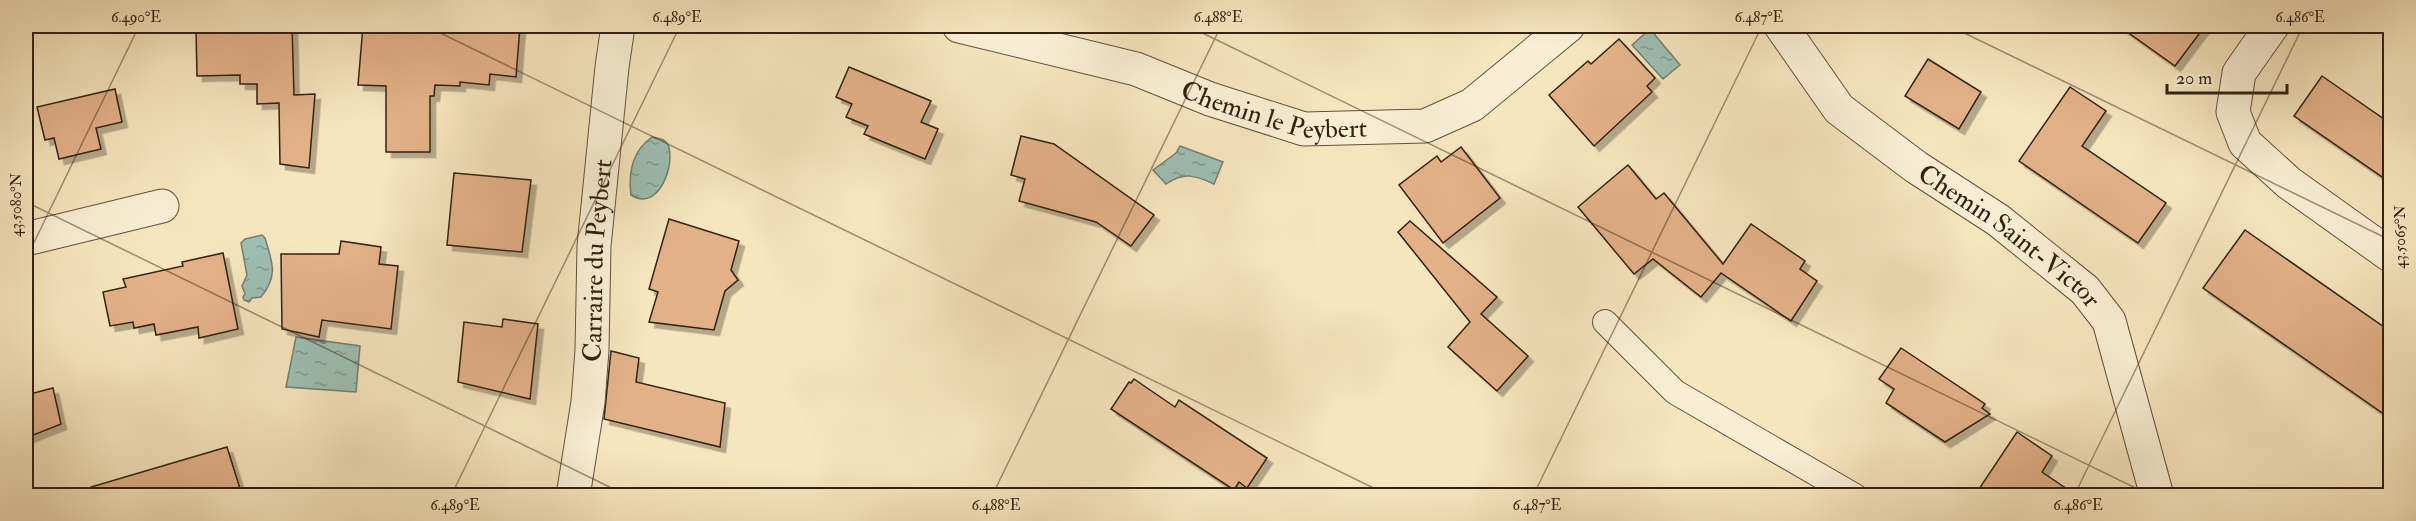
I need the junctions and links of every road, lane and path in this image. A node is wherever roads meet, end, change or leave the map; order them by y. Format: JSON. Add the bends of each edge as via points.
{"nodes":[{"id":1,"x":618,"y":26,"type":"edge"},
{"id":2,"x":959,"y":26,"type":"edge"},
{"id":3,"x":1568,"y":26,"type":"edge"},
{"id":4,"x":1781,"y":26,"type":"edge"},
{"id":5,"x":2272,"y":26,"type":"edge"},
{"id":6,"x":162,"y":206,"type":"dead end"},
{"id":7,"x":26,"y":239,"type":"edge"},
{"id":8,"x":2391,"y":255,"type":"edge"},
{"id":9,"x":1605,"y":322,"type":"dead end"},
{"id":10,"x":573,"y":495,"type":"edge"},
{"id":11,"x":1855,"y":495,"type":"edge"},
{"id":12,"x":2157,"y":495,"type":"edge"}],
"edges":[{"from":1,"to":10,"type":"street","name":"Carraire du Peybert","via":[[594,246],[588,402]]},
{"from":2,"to":3,"type":"street","name":"Chemin le Peybert","via":[[1136,69],[1210,99],[1304,129],[1425,126],[1472,105]]},
{"from":4,"to":12,"type":"street","name":"Chemin Saint-Victor","via":[[1839,109],[1916,167],[1998,220],[2085,290],[2109,321]]},
{"from":5,"to":8,"type":"street","via":[[2239,73],[2233,112],[2245,143],[2289,183]]},
{"from":6,"to":7,"type":"street"},
{"from":9,"to":11,"type":"lane","via":[[1675,392]]}]}
